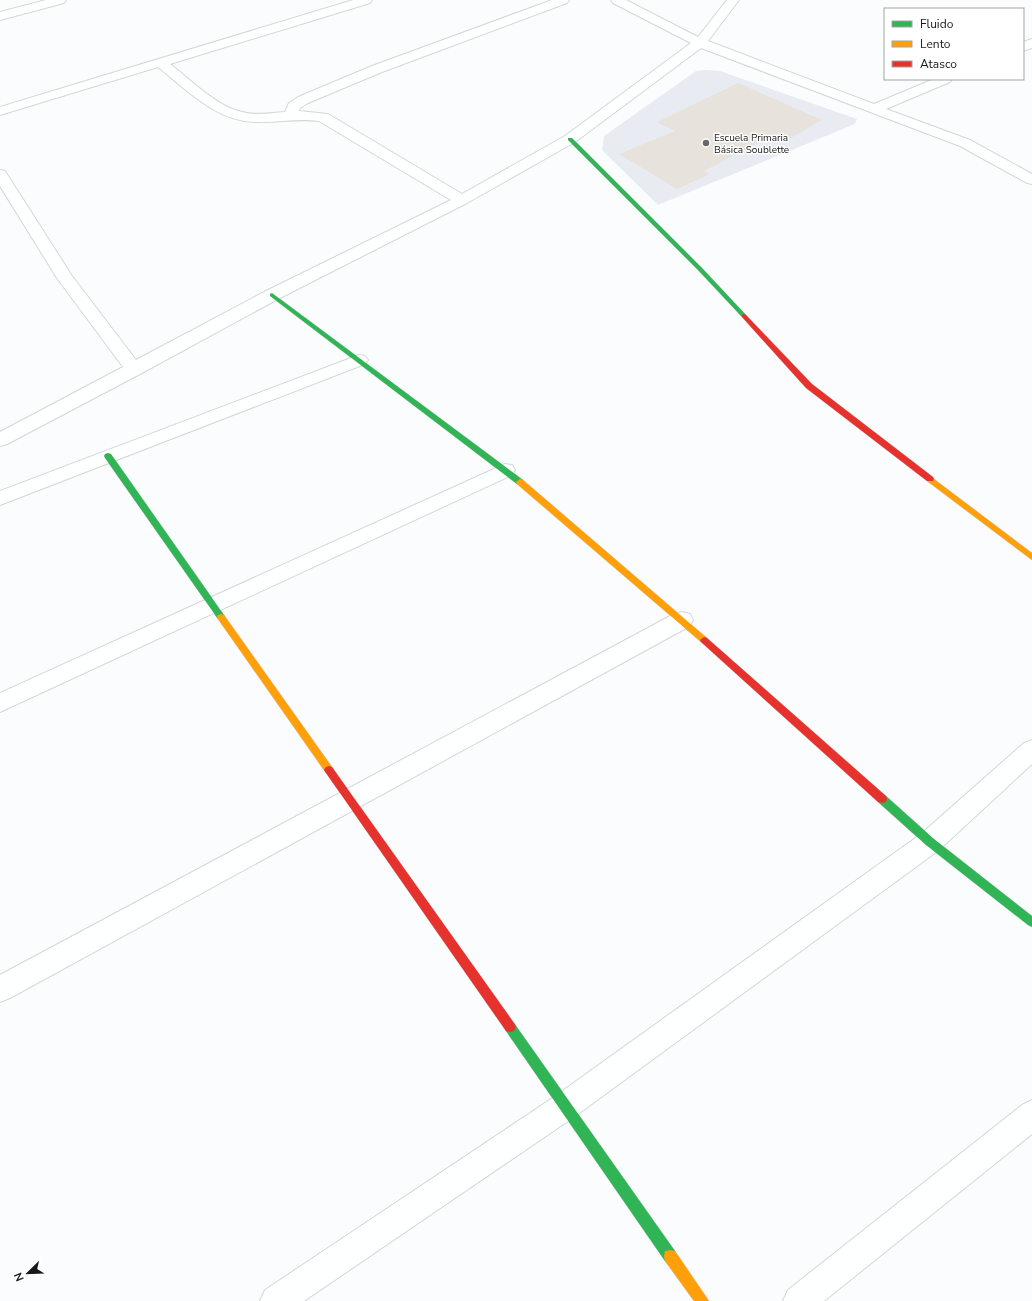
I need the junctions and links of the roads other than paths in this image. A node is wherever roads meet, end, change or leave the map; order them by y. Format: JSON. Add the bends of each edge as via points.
{"nodes":[{"id":1,"x":60,"y":0,"type":"edge"},
{"id":2,"x":366,"y":0,"type":"edge"},
{"id":3,"x":564,"y":0,"type":"edge"},
{"id":4,"x":617,"y":0,"type":"edge"},
{"id":5,"x":733,"y":0,"type":"edge"},
{"id":6,"x":0,"y":16,"type":"edge"},
{"id":7,"x":700,"y":43,"type":"junction"},
{"id":8,"x":160,"y":62,"type":"junction"},
{"id":9,"x":944,"y":80,"type":"edge"},
{"id":10,"x":876,"y":108,"type":"junction"},
{"id":11,"x":0,"y":111,"type":"edge"},
{"id":12,"x":291,"y":115,"type":"junction"},
{"id":13,"x":570,"y":139,"type":"junction"},
{"id":14,"x":0,"y":174,"type":"edge"},
{"id":15,"x":1032,"y":180,"type":"edge"},
{"id":16,"x":462,"y":200,"type":"junction"},
{"id":17,"x":272,"y":295,"type":"junction"},
{"id":18,"x":359,"y":360,"type":"junction"},
{"id":19,"x":134,"y":370,"type":"junction"},
{"id":20,"x":0,"y":440,"type":"edge"},
{"id":21,"x":108,"y":456,"type":"junction"},
{"id":22,"x":505,"y":470,"type":"junction"},
{"id":23,"x":0,"y":498,"type":"edge"},
{"id":24,"x":1032,"y":557,"type":"edge"},
{"id":25,"x":212,"y":605,"type":"junction"},
{"id":26,"x":682,"y":620,"type":"junction"},
{"id":27,"x":0,"y":703,"type":"edge"},
{"id":28,"x":1032,"y":750,"type":"edge"},
{"id":29,"x":349,"y":800,"type":"junction"},
{"id":30,"x":930,"y":842,"type":"junction"},
{"id":31,"x":1032,"y":922,"type":"edge"},
{"id":32,"x":0,"y":988,"type":"edge"},
{"id":33,"x":564,"y":1107,"type":"junction"},
{"id":34,"x":1032,"y":1115,"type":"edge"},
{"id":35,"x":276,"y":1301,"type":"edge"},
{"id":36,"x":702,"y":1301,"type":"edge"},
{"id":37,"x":799,"y":1301,"type":"edge"}],
"edges":[{"from":1,"to":6,"type":"street"},
{"from":2,"to":8,"type":"street"},
{"from":3,"to":12,"type":"street","via":[[377,69],[302,100],[294,106]]},
{"from":4,"to":7,"type":"street"},
{"from":5,"to":7,"type":"street"},
{"from":7,"to":10,"type":"street"},
{"from":7,"to":13,"type":"street"},
{"from":8,"to":11,"type":"street"},
{"from":8,"to":12,"type":"street","via":[[230,114],[258,118]]},
{"from":9,"to":10,"type":"street"},
{"from":10,"to":15,"type":"street","via":[[965,143]]},
{"from":12,"to":16,"type":"street","via":[[323,117]]},
{"from":13,"to":16,"type":"street"},
{"from":13,"to":24,"type":"street","via":[[700,269],[809,386]]},
{"from":14,"to":19,"type":"street","via":[[65,278]]},
{"from":16,"to":17,"type":"street"},
{"from":17,"to":18,"type":"street"},
{"from":17,"to":19,"type":"street"},
{"from":18,"to":21,"type":"street"},
{"from":18,"to":22,"type":"street"},
{"from":19,"to":20,"type":"street"},
{"from":21,"to":23,"type":"street"},
{"from":21,"to":25,"type":"street"},
{"from":22,"to":25,"type":"street"},
{"from":22,"to":26,"type":"street"},
{"from":25,"to":27,"type":"street"},
{"from":25,"to":29,"type":"street"},
{"from":26,"to":29,"type":"street"},
{"from":26,"to":30,"type":"street"},
{"from":28,"to":30,"type":"street"},
{"from":29,"to":32,"type":"street"},
{"from":29,"to":33,"type":"street"},
{"from":30,"to":31,"type":"street"},
{"from":30,"to":33,"type":"street"},
{"from":33,"to":35,"type":"street"},
{"from":33,"to":36,"type":"street"},
{"from":34,"to":37,"type":"street"}]}
